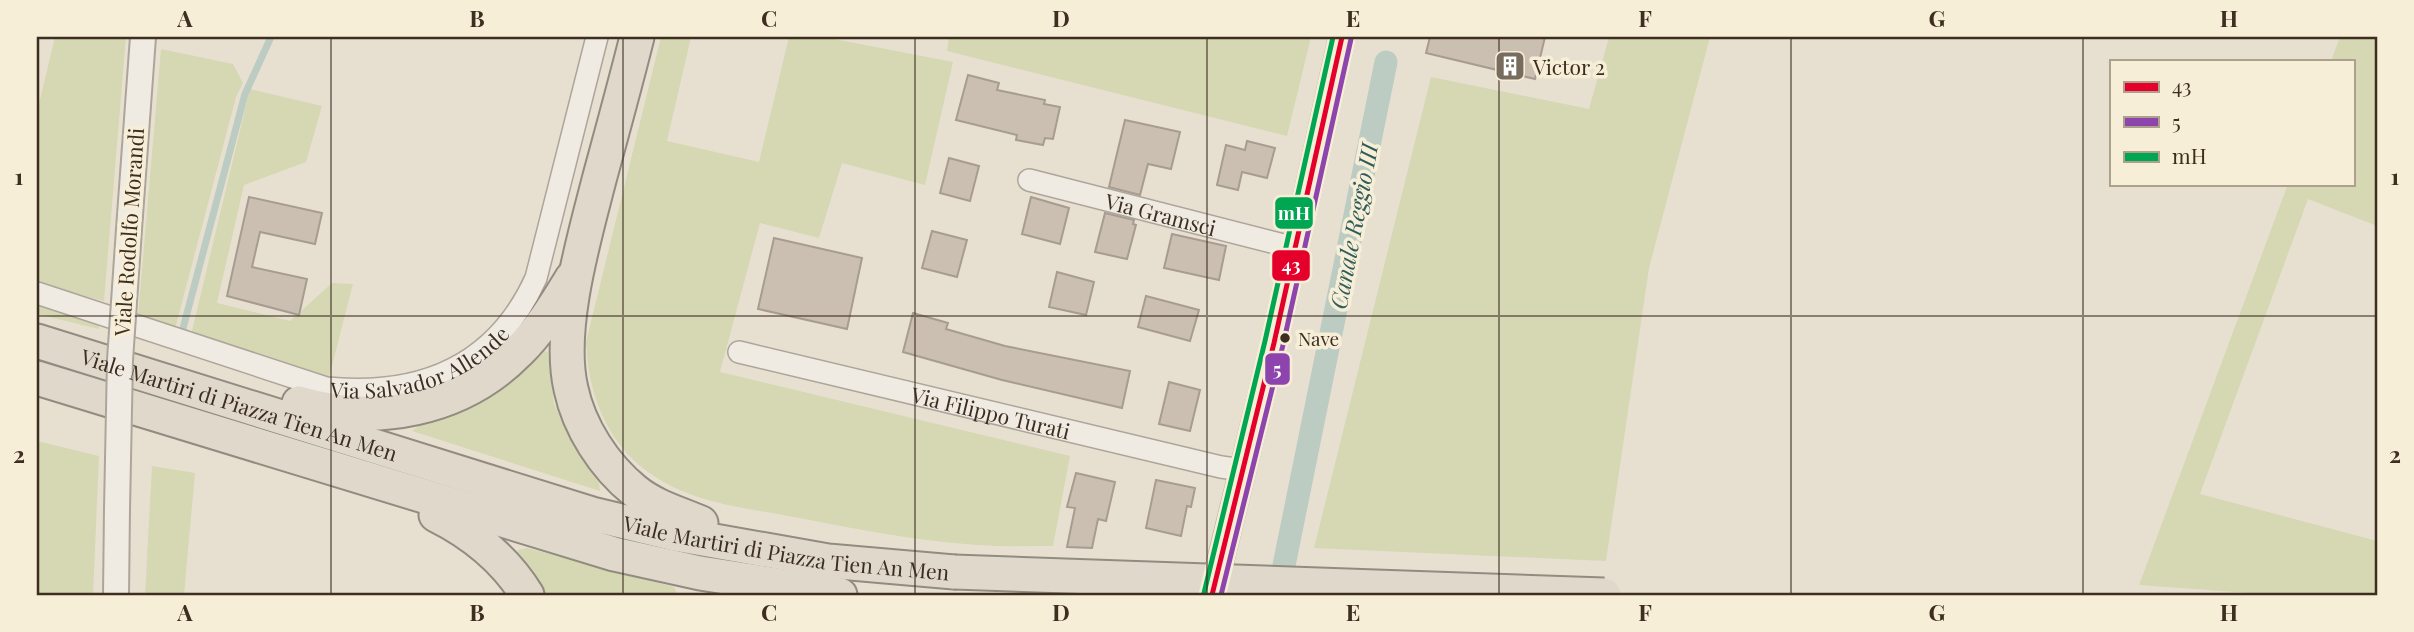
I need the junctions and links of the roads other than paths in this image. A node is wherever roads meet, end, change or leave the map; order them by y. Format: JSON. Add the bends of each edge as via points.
{"nodes":[{"id":1,"x":143,"y":37,"type":"edge"},
{"id":2,"x":597,"y":37,"type":"edge"},
{"id":3,"x":638,"y":37,"type":"edge"},
{"id":4,"x":1342,"y":37,"type":"edge"},
{"id":5,"x":1029,"y":180,"type":"dead end"},
{"id":6,"x":1295,"y":248,"type":"junction"},
{"id":7,"x":577,"y":270,"type":"junction"},
{"id":8,"x":37,"y":293,"type":"edge"},
{"id":9,"x":37,"y":341,"type":"edge"},
{"id":10,"x":739,"y":352,"type":"dead end"},
{"id":11,"x":37,"y":378,"type":"edge"},
{"id":12,"x":184,"y":387,"type":"junction"},
{"id":13,"x":1243,"y":470,"type":"junction"},
{"id":14,"x":362,"y":478,"type":"junction"},
{"id":15,"x":765,"y":550,"type":"junction"},
{"id":16,"x":116,"y":595,"type":"edge"},
{"id":17,"x":527,"y":595,"type":"edge"},
{"id":18,"x":825,"y":595,"type":"edge"},
{"id":19,"x":1212,"y":595,"type":"edge"},
{"id":20,"x":1604,"y":595,"type":"edge"}],
"edges":[{"from":1,"to":16,"type":"street","name":"Viale Rodolfo Morandi","bridge":true,"via":[[120,360]]},
{"from":2,"to":8,"type":"street","name":"Via Salvador Allende","via":[[536,278],[507,327],[455,368],[417,383],[383,389],[326,388]]},
{"from":3,"to":7,"type":"highway"},
{"from":4,"to":6,"type":"street"},
{"from":5,"to":6,"type":"street","name":"Via Gramsci"},
{"from":6,"to":13,"type":"street"},
{"from":7,"to":12,"type":"highway","via":[[548,317],[518,352],[490,376],[420,408],[358,414],[271,395]]},
{"from":7,"to":15,"type":"highway","via":[[568,367],[578,413],[595,445],[619,476],[650,501]]},
{"from":9,"to":12,"type":"highway","name":"Viale Martiri di Piazza Tien An Men"},
{"from":10,"to":13,"type":"street","name":"Via Filippo Turati"},
{"from":11,"to":14,"type":"highway","name":"Viale Martiri di Piazza Tien An Men"},
{"from":12,"to":15,"type":"highway","name":"Viale Martiri di Piazza Tien An Men","via":[[592,514]]},
{"from":13,"to":19,"type":"street"},
{"from":14,"to":17,"type":"highway","via":[[479,540]]},
{"from":14,"to":18,"type":"highway","name":"Viale Martiri di Piazza Tien An Men","via":[[614,554]]},
{"from":15,"to":20,"type":"highway","name":"Viale Martiri di Piazza Tien An Men","bridge":true,"via":[[828,561],[954,572]]}]}
